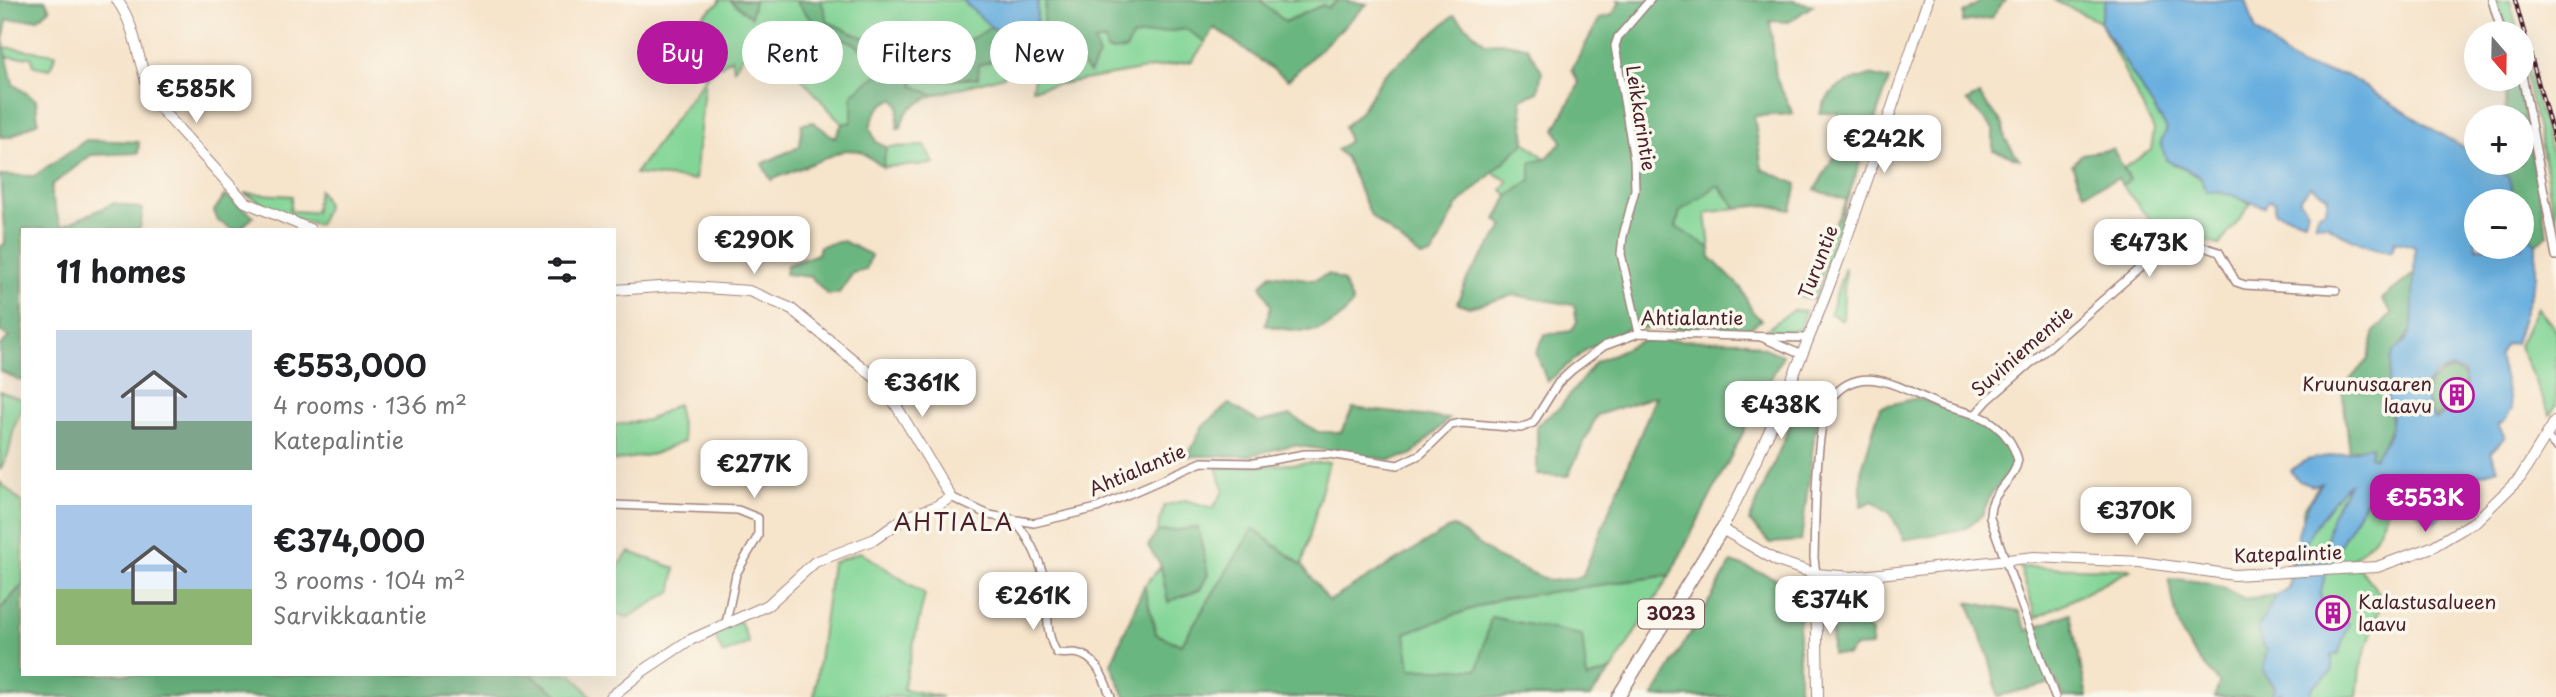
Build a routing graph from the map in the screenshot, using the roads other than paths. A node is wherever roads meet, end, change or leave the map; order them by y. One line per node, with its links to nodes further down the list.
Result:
1 (117, 0): 7 (street)
2 (1650, 0): 11 (street, Leikkarintie)
3 (1928, 0): 13 (street, Turuntie)
4 (2492, 0): 5 (street)
5 (2498, 21)
6 (2525, 91): 8 (street)
7 (308, 228)
8 (2556, 256)
9 (616, 290): 19 (street)
10 (2336, 290): 15 (street, Suviniementie)
11 (1639, 333): 12 (street, Ahtialantie); 22 (street, Ahtialantie)
12 (1760, 336): 13 (street, Ahtialantie); 14 (street, Ahtialantie)
13 (1807, 338): 14 (street, Turuntie)
14 (1800, 354): 23 (street, Turuntie)
15 (1975, 415): 25 (street); 26 (street)
16 (2555, 424): 17 (street, Katepalintie)
17 (2546, 436): 18 (street); 25 (street, Katepalintie)
18 (2556, 447)
19 (951, 497): 21 (street, Ahtialantie); 27 (street)
20 (616, 505): 27 (street)
21 (1015, 521): 22 (street, Ahtialantie); 24 (street)
22 (1034, 523): 24 (street)
23 (1722, 529): 26 (street, Katepalintie); 30 (highway, 3023)
24 (1026, 535): 29 (street)
25 (2005, 559): 26 (street, Katepalintie); 32 (street)
26 (1816, 574): 31 (street)
27 (726, 623): 28 (street)
28 (611, 697)
29 (1111, 697)
30 (1618, 697)
31 (1818, 697)
32 (2055, 697)

